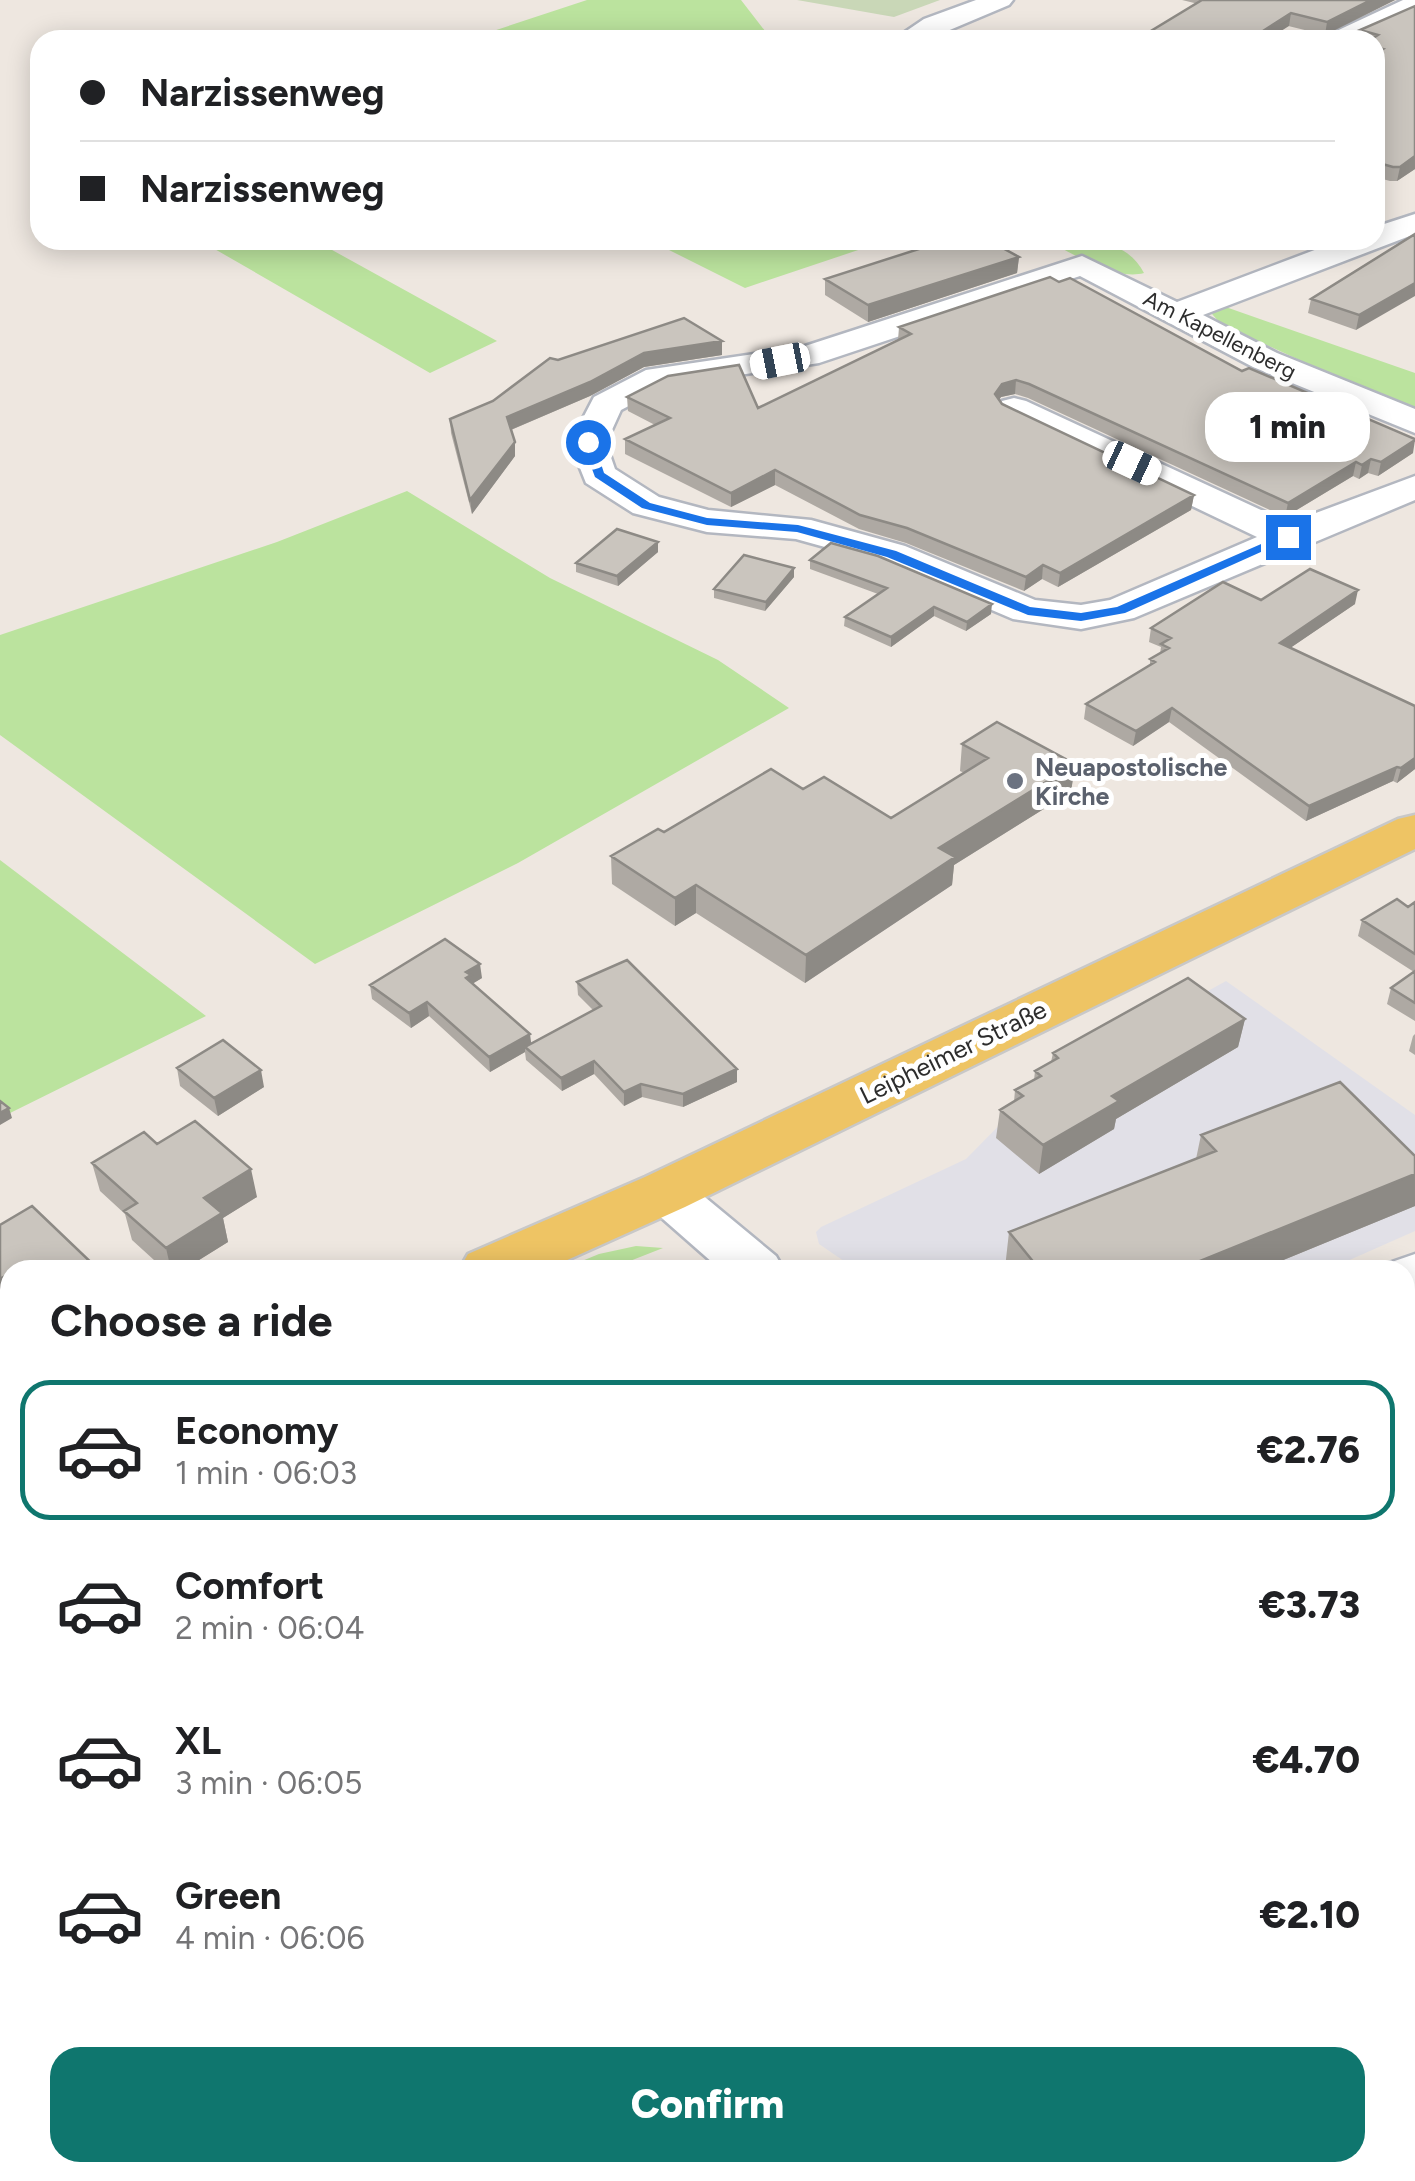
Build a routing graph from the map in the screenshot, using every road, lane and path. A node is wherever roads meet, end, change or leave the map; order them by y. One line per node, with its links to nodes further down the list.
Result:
1 (1000, 0): 3 (street)
2 (1415, 4): 4 (street)
3 (924, 30)
4 (1360, 30)
5 (1415, 223): 6 (street)
6 (1385, 234)
7 (1344, 250): 8 (street)
8 (1177, 313): 10 (street, Am Kapellenberg); 12 (street, Am Kapellenberg)
9 (1014, 408): 12 (street)
10 (1415, 422)
11 (1415, 487): 12 (street)
12 (1288, 537)
13 (1415, 830): 14 (main road, Leipheimer Straße)
14 (665, 1192): 15 (main road, Leipheimer Straße); 16 (street)
15 (512, 1260)
16 (745, 1260)

